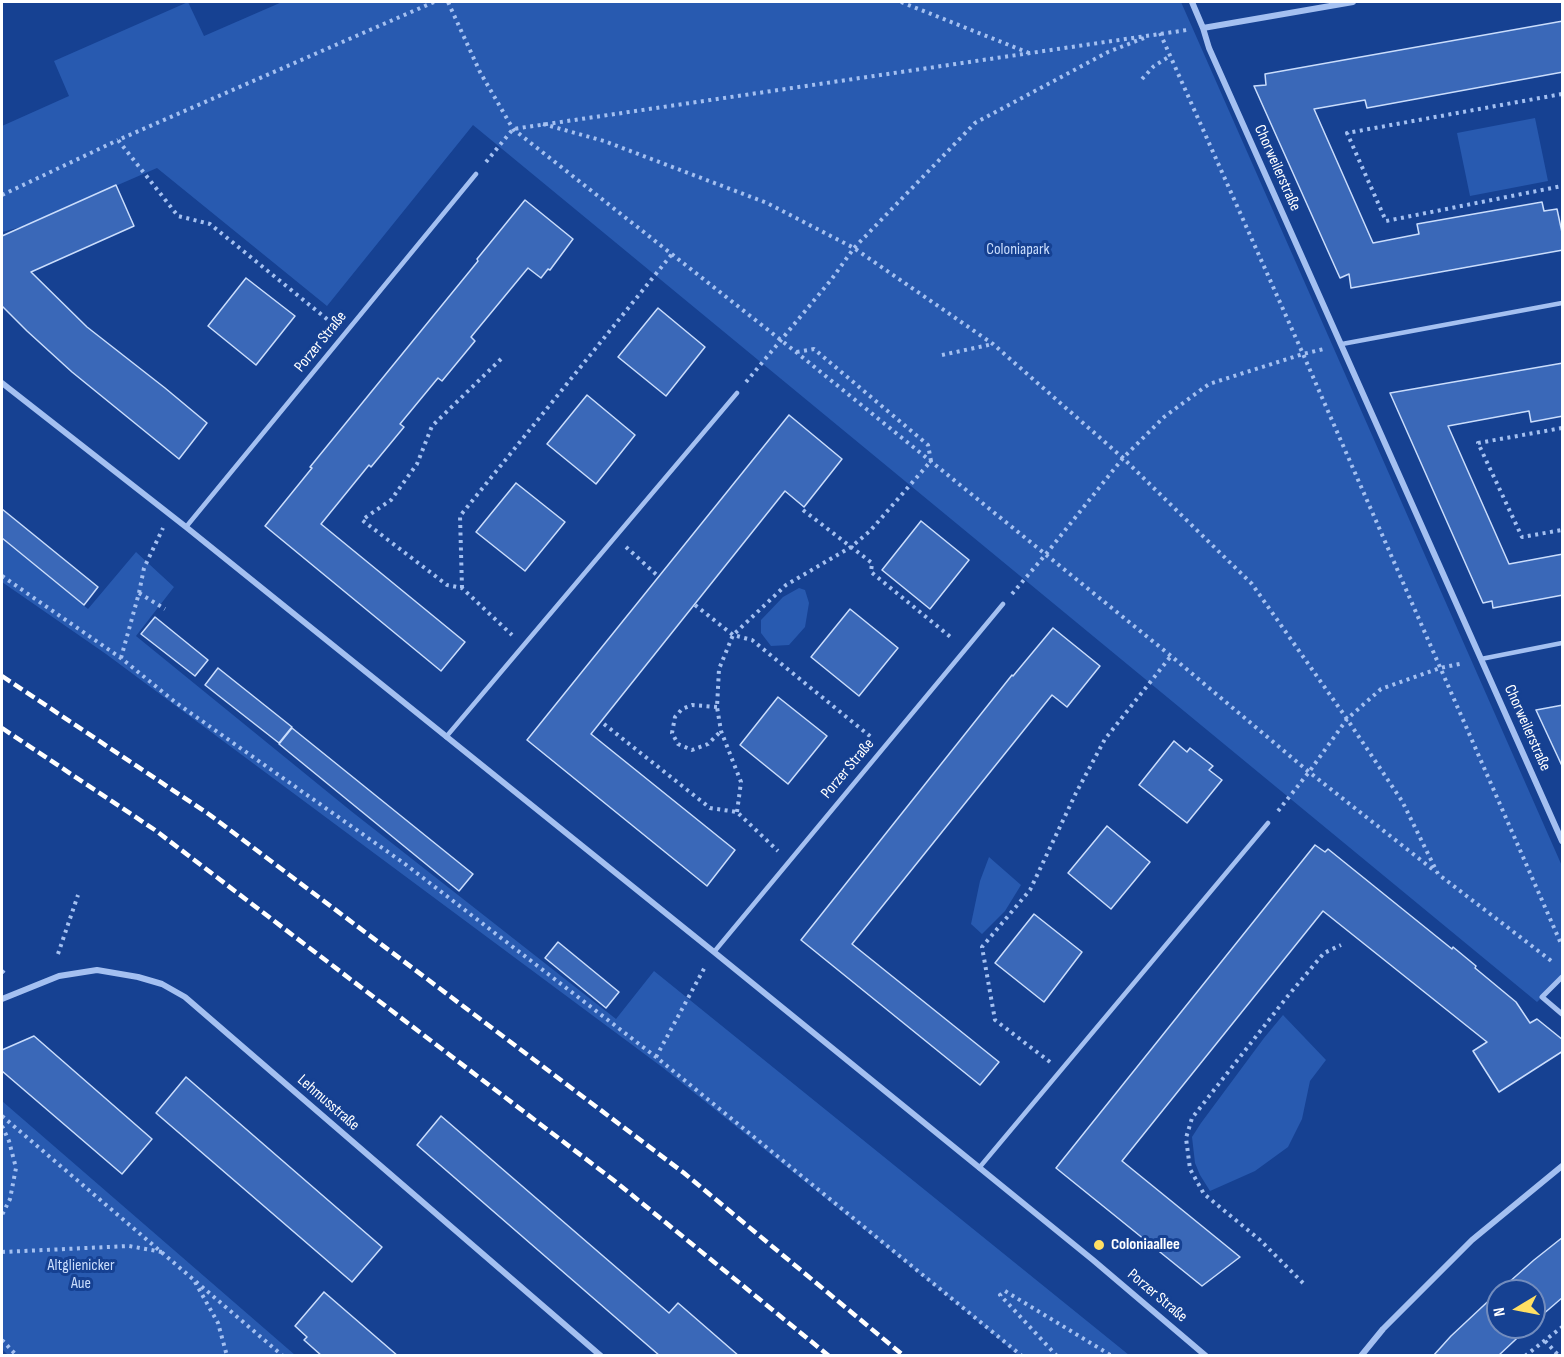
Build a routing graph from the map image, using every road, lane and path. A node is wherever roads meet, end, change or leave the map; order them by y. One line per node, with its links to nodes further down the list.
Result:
1 (434, 2): 15 (path)
2 (448, 2): 14 (path)
3 (901, 2): 9 (path)
4 (1192, 2): 6 (street, Chorweilerstraße)
5 (1353, 2): 6 (street)
6 (1203, 28): 7 (path); 25 (street, Chorweilerstraße)
7 (1160, 33): 8 (path); 10 (path)
8 (1150, 35): 9 (path); 19 (path)
9 (1029, 53): 13 (path)
10 (1170, 56): 11 (path); 27 (path)
11 (1142, 79)
12 (1563, 94): 17 (path)
13 (543, 124): 14 (path); 19 (path)
14 (513, 129): 16 (path); 20 (path)
15 (118, 140): 18 (path); 22 (path)
16 (476, 174): 22 (lane, Porzer Straße)
17 (1563, 186)
18 (2, 195)
19 (854, 248): 23 (path); 24 (path)
20 (672, 254): 23 (path); 44 (path)
21 (1563, 303): 25 (lane)
22 (345, 334): 37 (lane, Porzer Straße)
23 (782, 340): 26 (path); 31 (path)
24 (993, 344): 28 (path); 33 (path)
25 (1342, 344): 27 (path); 55 (street, Chorweilerstraße)
26 (796, 352): 34 (path); 34 (path)
27 (1303, 354): 33 (path); 56 (path)
28 (942, 355)
29 (501, 359): 44 (path)
30 (2, 383): 36 (street, Porzer Straße)
31 (737, 393): 39 (lane)
32 (1563, 428): 38 (path)
33 (1123, 458): 41 (path); 58 (path)
34 (931, 461): 40 (path); 41 (path)
35 (803, 510): 40 (path)
36 (170, 514): 37 (street, Porzer Straße); 45 (path)
37 (186, 527): 61 (street, Porzer Straße)
38 (1563, 530)
39 (615, 537): 43 (path); 51 (lane)
40 (851, 547): 49 (path); 52 (path)
41 (1046, 554): 46 (path); 53 (path)
42 (2, 576): 54 (path)
43 (659, 577)
44 (462, 588): 51 (path)
45 (139, 593): 48 (path); 54 (path)
46 (1003, 604): 52 (lane, Porzer Straße)
47 (694, 605): 49 (path)
48 (165, 609)
49 (733, 635): 57 (path); 62 (path)
50 (1563, 643): 55 (lane)
51 (524, 646): 61 (lane)
52 (966, 649): 62 (lane, Porzer Straße)
53 (1171, 656): 63 (path); 81 (path)
54 (121, 658): 80 (path)
55 (1481, 659): 56 (path); 66 (street, Chorweilerstraße)
56 (1440, 668): 58 (path); 71 (path)
57 (717, 707): 60 (path); 60 (path)
58 (1347, 719): 63 (path); 68 (path)
59 (604, 724): 64 (path)
60 (721, 731): 64 (path)
61 (446, 737): 72 (street, Porzer Straße)
62 (884, 747): 67 (lane, Porzer Straße)
63 (1309, 772): 65 (path); 68 (path)
64 (737, 812): 67 (path)
65 (1268, 823): 81 (lane)
66 (1563, 841)
67 (789, 862): 72 (lane, Porzer Straße)
68 (1438, 874): 74 (path)
69 (78, 895): 73 (path)
70 (1341, 945): 90 (path)
71 (1563, 946)
72 (714, 952): 80 (path); 85 (street, Porzer Straße)
73 (57, 954)
74 (1563, 969)
75 (2, 971): 76 (path)
76 (6, 975)
77 (1563, 977): 79 (street)
78 (2, 999): 97 (street, Lehmusstraße)
79 (1563, 1014)
80 (656, 1056): 98 (path)
81 (1061, 1070): 85 (lane)
82 (2, 1116): 88 (path)
83 (2, 1126): 86 (path)
84 (1563, 1166): 102 (street)
85 (979, 1168): 101 (street, Porzer Straße)
86 (2, 1215)
87 (2, 1252): 88 (path)
88 (163, 1252): 89 (path)
89 (193, 1279): 95 (path); 96 (path)
90 (1303, 1283)
91 (1563, 1327): 93 (path)
92 (2, 1340): 94 (path)
93 (1545, 1340): 103 (path); 104 (path)
94 (17, 1356)
95 (227, 1356)
96 (282, 1356)
97 (601, 1356)
98 (1022, 1356)
99 (1057, 1356): 100 (path)
100 (1112, 1356)
101 (1206, 1356)
102 (1361, 1356)
103 (1525, 1356)
104 (1559, 1356)

